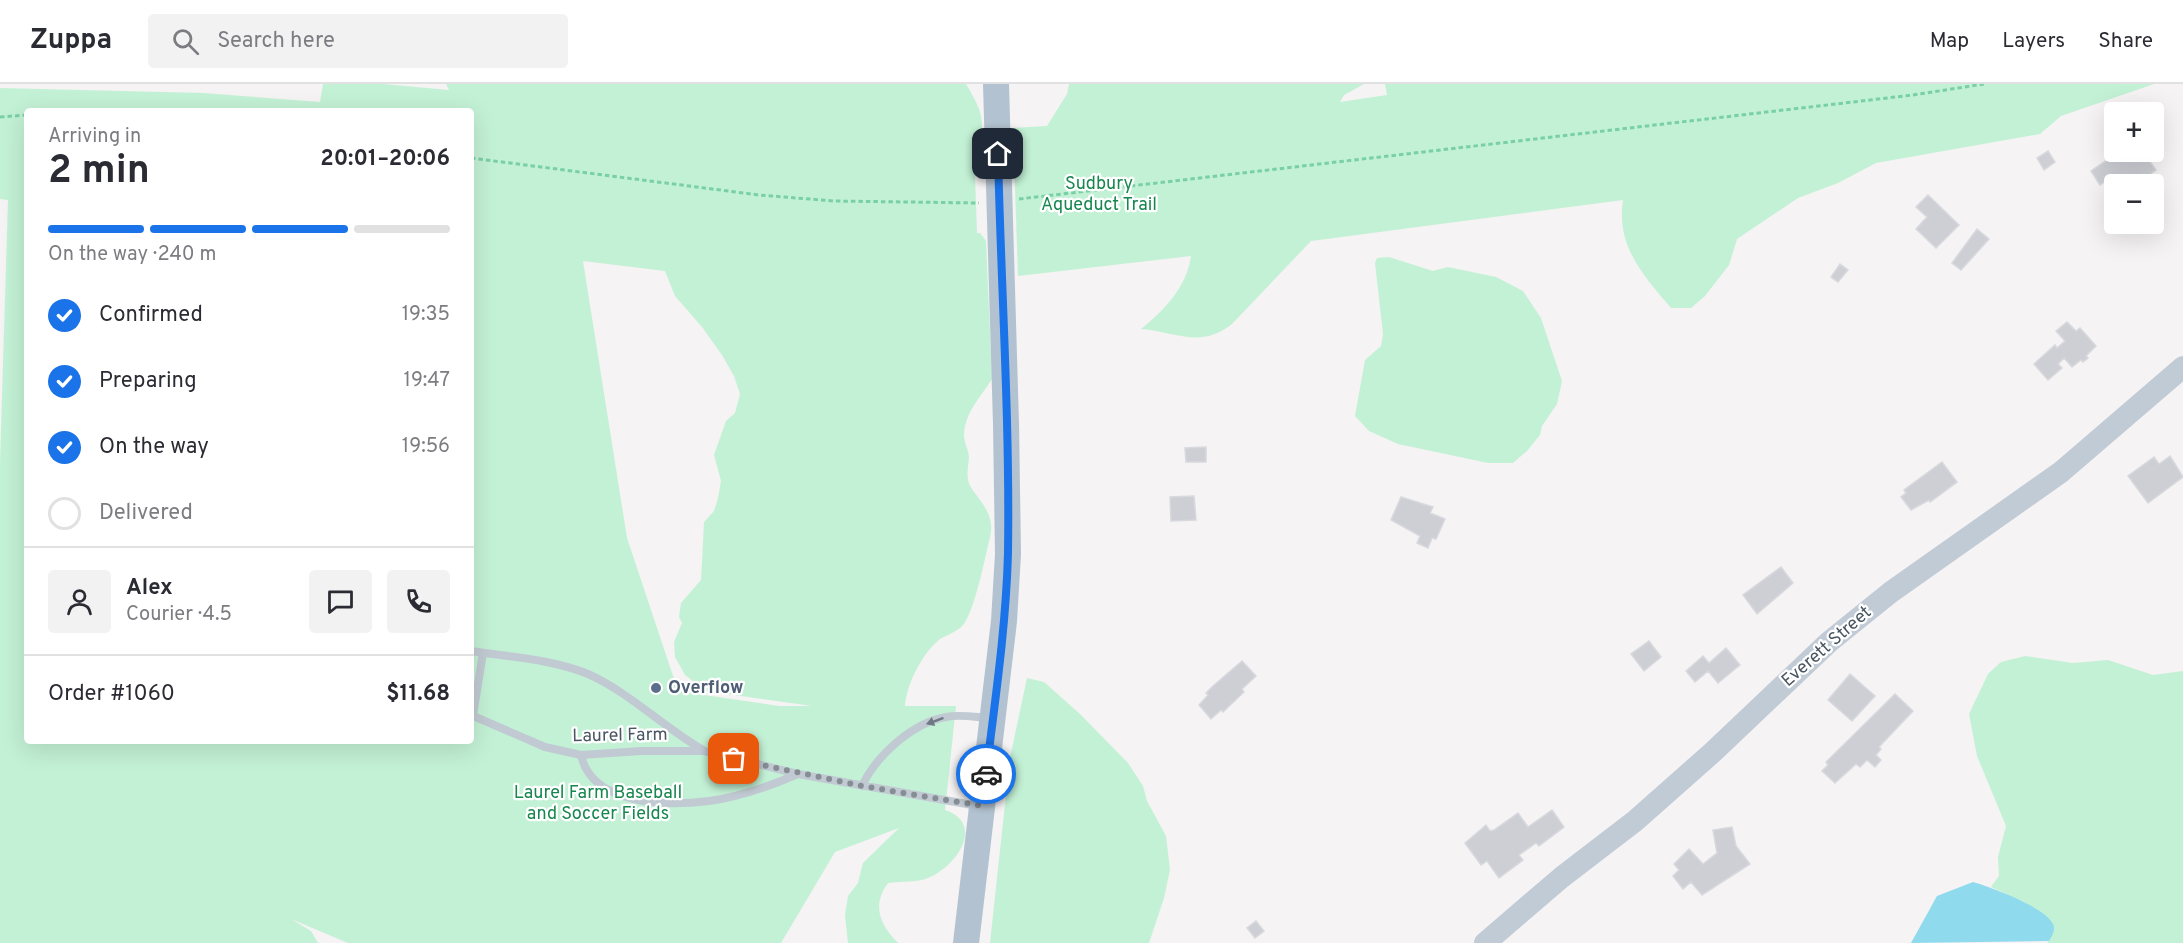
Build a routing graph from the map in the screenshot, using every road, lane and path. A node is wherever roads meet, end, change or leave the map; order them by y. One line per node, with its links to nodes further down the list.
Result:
1 (996, 84): 6 (main road)
2 (1984, 84): 6 (path)
3 (24, 115): 4 (path)
4 (0, 117)
5 (474, 158): 6 (path)
6 (999, 201): 12 (main road)
7 (2183, 367): 19 (street, Everett Street)
8 (474, 652): 9 (lane, Laurel Farm)
9 (483, 653): 10 (lane); 13 (lane, Laurel Farm)
10 (474, 704)
11 (474, 716): 14 (lane, Laurel Farm)
12 (993, 718): 16 (lane, one-way to 16); 17 (main road)
13 (704, 751): 14 (lane, Laurel Farm); 15 (lane, Laurel Farm)
14 (581, 756): 15 (lane)
15 (798, 774): 16 (lane, Laurel Farm)
16 (862, 786): 17 (lane, Laurel Farm)
17 (982, 806): 18 (main road)
18 (966, 943)
19 (1485, 943)

